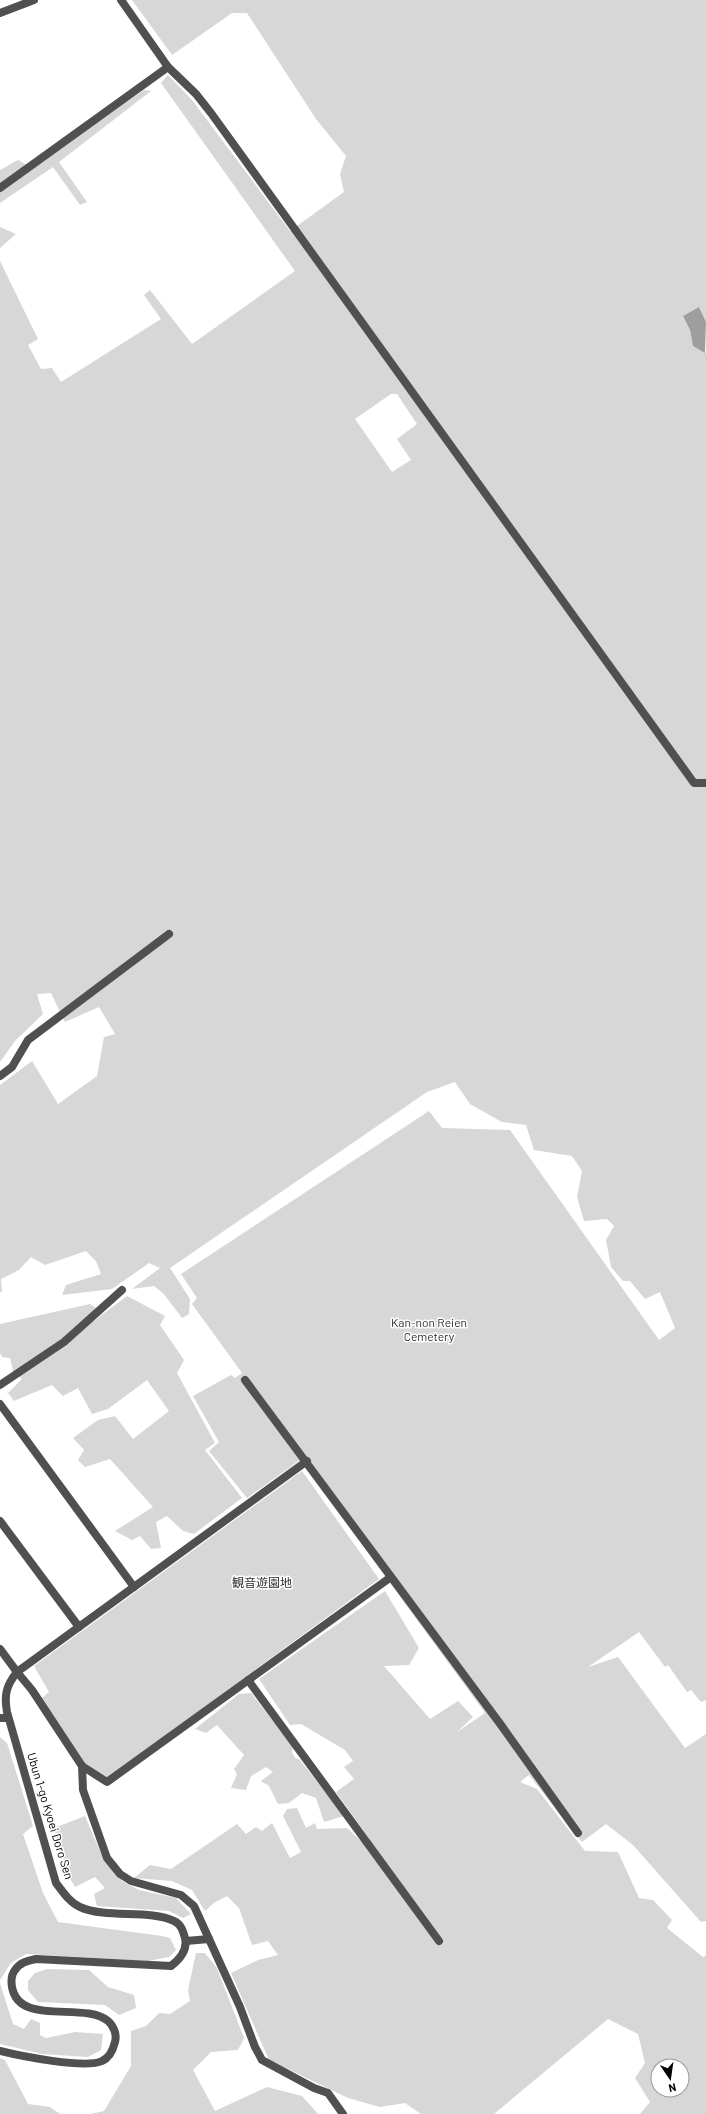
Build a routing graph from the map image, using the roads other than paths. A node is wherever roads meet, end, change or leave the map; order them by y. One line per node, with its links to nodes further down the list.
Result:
1 (34, 0): 3 (street)
2 (120, 0): 4 (street)
3 (0, 13)
4 (168, 67): 5 (street); 6 (street)
5 (0, 188)
6 (706, 783)
7 (169, 934): 8 (street)
8 (0, 1076)
9 (122, 1290): 11 (street)
10 (245, 1380): 13 (street)
11 (0, 1385)
12 (0, 1404): 16 (street)
13 (307, 1461): 15 (street); 16 (street)
14 (0, 1521): 17 (street)
15 (392, 1577): 20 (street); 23 (street)
16 (134, 1587): 17 (street)
17 (79, 1627): 19 (street)
18 (0, 1649): 19 (street)
19 (17, 1672): 21 (street, Ubun 1-go Kyoei Doro Sen); 22 (street)
20 (248, 1680): 22 (street); 26 (street)
21 (4, 1718): 25 (street, Ubun 1-go Kyoei Doro Sen)
22 (82, 1766): 24 (street)
23 (578, 1833)
24 (209, 1939): 25 (street); 28 (street)
25 (186, 1941): 27 (street)
26 (439, 1941)
27 (0, 2051)
28 (343, 2114)

